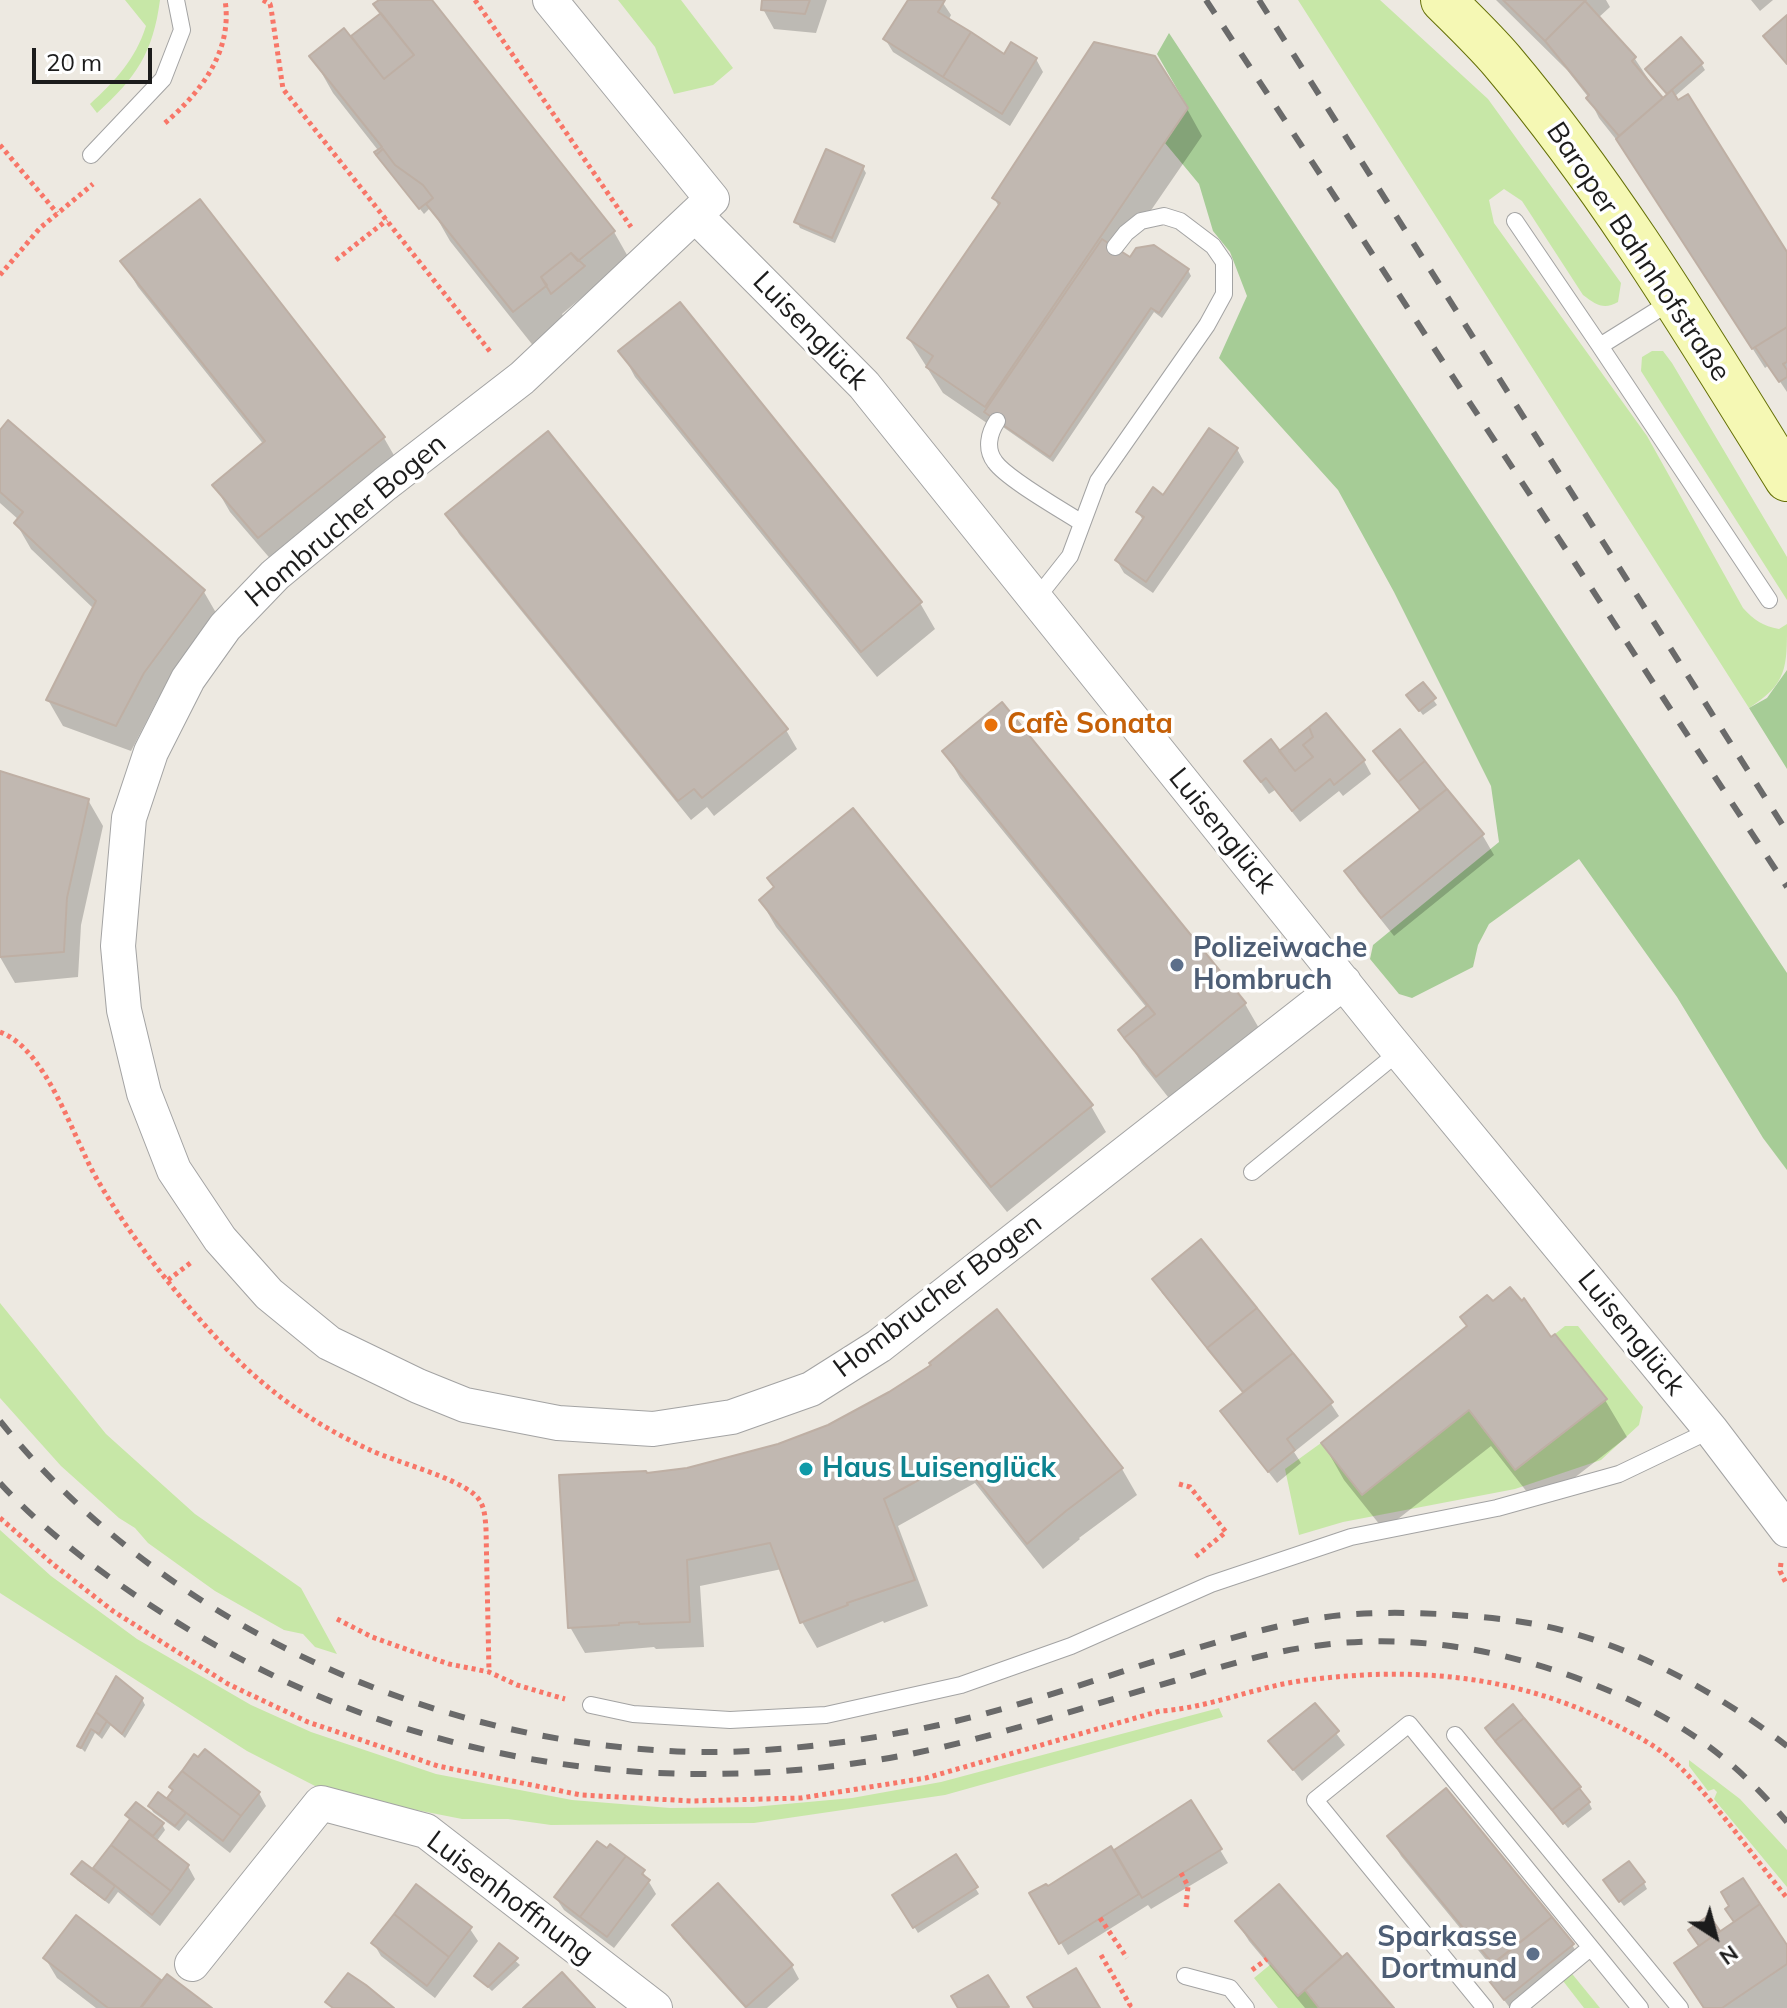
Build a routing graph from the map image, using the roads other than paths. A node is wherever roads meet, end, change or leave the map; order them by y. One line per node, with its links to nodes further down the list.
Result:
1 (176, 0): 4 (lane)
2 (550, 0): 5 (street)
3 (1443, 0): 8 (street, Baroper Bahnhofstraße)
4 (91, 155)
5 (695, 215): 13 (street, Luisenglück); 15 (street, Hombrucher Bogen)
6 (1515, 221): 9 (lane)
7 (1115, 247): 12 (lane)
8 (1673, 300): 9 (lane); 11 (street, Baroper Bahnhofstraße)
9 (1600, 346): 14 (lane)
10 (997, 421): 12 (lane)
11 (1787, 479)
12 (1082, 523): 13 (lane)
13 (1036, 599): 15 (street, Luisenglück)
14 (1769, 600)
15 (1344, 982): 16 (street, Luisenglück)
16 (1400, 1051): 17 (lane); 18 (street, Luisenglück)
17 (1252, 1172)
18 (1711, 1430): 19 (street, Luisenglück); 20 (lane)
19 (1787, 1530)
20 (591, 1705)
21 (1455, 1735): 30 (lane)
22 (1590, 1948): 27 (lane); 28 (lane); 29 (lane)
23 (192, 1964): 25 (street, Luisenhoffnung)
24 (1185, 1976): 26 (lane)
25 (655, 2008)
26 (1246, 2008)
27 (1485, 2008)
28 (1518, 2008)
29 (1640, 2008)
30 (1680, 2008)

